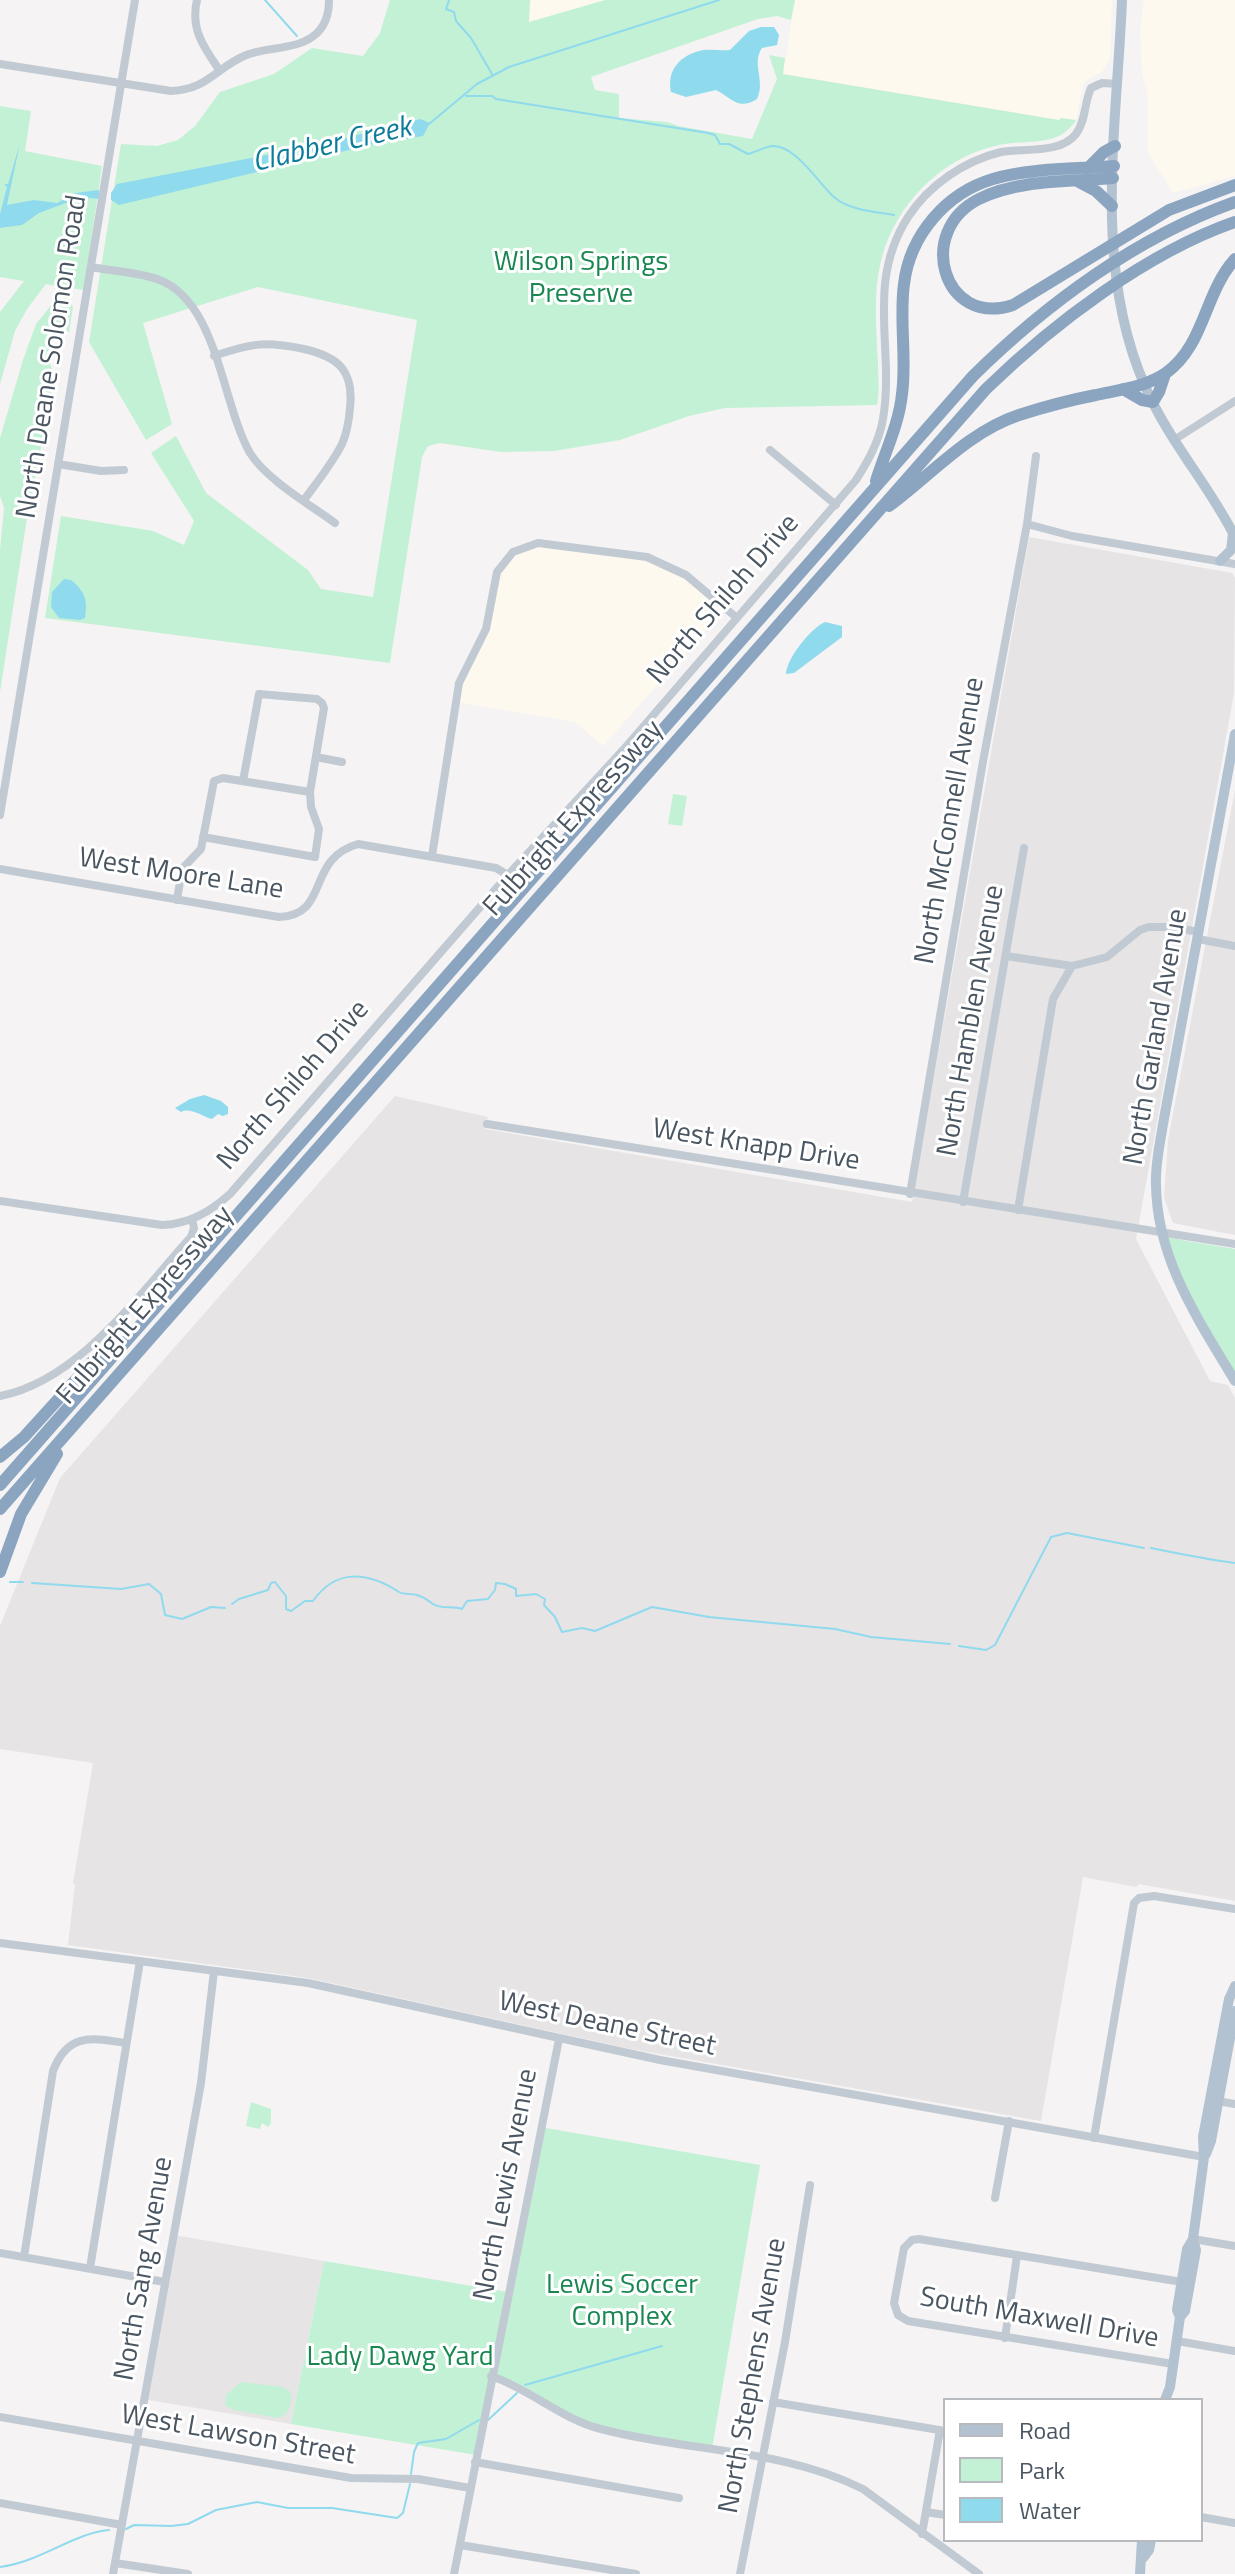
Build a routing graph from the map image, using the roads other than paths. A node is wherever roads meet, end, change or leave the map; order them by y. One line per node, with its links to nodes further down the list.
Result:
1 (135, 0): 7 (street, North Deane Solomon Road)
2 (197, 0): 6 (street)
3 (329, 0): 6 (street)
4 (1122, 0): 8 (main road)
5 (0, 64): 7 (street)
6 (220, 71): 7 (street)
7 (121, 84): 18 (street, North Deane Solomon Road)
8 (1118, 84): 9 (main road); 32 (street, North Shiloh Drive)
9 (1115, 146): 10 (highway); 11 (main road)
10 (1088, 168): 11 (highway); 30 (highway)
11 (1114, 172): 12 (highway); 15 (main road)
12 (1076, 181): 13 (highway); 15 (highway)
13 (1235, 185)
14 (1235, 202): 30 (highway, Fulbright Expressway)
15 (1112, 206): 21 (main road)
16 (1235, 222): 34 (highway, Fulbright Expressway)
17 (1235, 259): 20 (highway)
18 (91, 267): 19 (street); 28 (street, North Deane Solomon Road)
19 (214, 356): 31 (street); 31 (street)
20 (1165, 374): 21 (highway); 24 (highway)
21 (1143, 383): 22 (highway); 24 (main road)
22 (1123, 389): 24 (highway); 34 (highway)
23 (1235, 401): 25 (street)
24 (1153, 402): 25 (main road)
25 (1174, 440): 36 (main road)
26 (770, 450): 32 (street)
27 (1036, 456): 35 (street, North McConnell Avenue)
28 (58, 464): 29 (street); 45 (street, North Deane Solomon Road)
29 (124, 470)
30 (875, 485): 64 (highway, Fulbright Expressway)
31 (304, 500): 33 (street)
32 (836, 505): 39 (street, North Shiloh Drive)
33 (335, 523)
34 (867, 523): 67 (highway, Fulbright Expressway)
35 (1027, 524): 37 (street); 57 (street, North McConnell Avenue)
36 (1234, 535): 37 (main road)
37 (1220, 561): 38 (street)
38 (1235, 564)
39 (737, 618): 48 (street); 50 (street, North Shiloh Drive)
40 (1235, 734): 52 (main road, North Garland Avenue)
41 (316, 757): 42 (street); 43 (street); 44 (street)
42 (342, 762)
43 (243, 781): 44 (street); 46 (street)
44 (310, 792): 46 (street)
45 (0, 815)
46 (203, 837): 51 (street)
47 (1024, 848): 54 (street, North Hamblen Avenue)
48 (432, 856): 50 (street, West Moore Lane); 51 (street, West Moore Lane)
49 (0, 869): 51 (street, West Moore Lane)
50 (508, 875): 61 (street, North Shiloh Drive)
51 (177, 900)
52 (1199, 936): 53 (street); 55 (street); 62 (main road, North Garland Avenue)
53 (1235, 946)
54 (1006, 956): 55 (street); 59 (street, North Hamblen Avenue)
55 (1072, 966): 60 (street)
56 (487, 1124): 57 (street, West Knapp Drive)
57 (910, 1194): 59 (street, West Knapp Drive)
58 (0, 1201): 61 (street, North Shiloh Drive)
59 (963, 1202): 60 (street, West Knapp Drive)
60 (1018, 1210): 62 (street, West Knapp Drive)
61 (192, 1219): 66 (street)
62 (1162, 1232): 63 (street, West Knapp Drive); 65 (main road, North Garland Avenue)
63 (1235, 1244)
64 (141, 1325): 68 (highway); 69 (highway, Fulbright Expressway)
65 (1235, 1381)
66 (0, 1396)
67 (71, 1427): 70 (highway, Fulbright Expressway); 71 (highway)
68 (0, 1457)
69 (0, 1485)
70 (0, 1509)
71 (0, 1572)
72 (1235, 1909): 84 (street)
73 (0, 1943): 74 (street, West Deane Street)
74 (140, 1961): 75 (street, West Deane Street); 80 (street)
75 (214, 1971): 79 (street, West Deane Street); 94 (street, North Sang Avenue)
76 (1235, 1987): 85 (main road)
77 (1235, 2011): 78 (main road)
78 (1233, 2034): 81 (main road)
79 (559, 2039): 83 (street, West Deane Street); 101 (street, North Lewis Avenue)
80 (126, 2043): 92 (street); 93 (street)
81 (1217, 2101): 82 (street); 85 (main road)
82 (1235, 2104)
83 (1009, 2121): 84 (street, West Deane Street); 87 (street)
84 (1094, 2138): 85 (street, West Deane Street)
85 (1204, 2157): 88 (main road)
86 (810, 2185): 105 (street, North Stephens Avenue)
87 (995, 2198)
88 (1193, 2239): 89 (street); 95 (main road); 96 (main road)
89 (1235, 2246)
90 (0, 2253): 92 (street)
91 (1017, 2256): 95 (street); 97 (street); 97 (street, South Maxwell Drive)
92 (24, 2257): 93 (street)
93 (90, 2268): 94 (street)
94 (165, 2282): 108 (street, North Sang Avenue)
95 (1182, 2282): 96 (main road)
96 (1180, 2317): 98 (main road)
97 (1005, 2338): 100 (street, South Maxwell Drive)
98 (1177, 2341): 99 (street); 100 (main road)
99 (1235, 2351)
100 (1173, 2364): 102 (main road)
101 (491, 2376): 109 (street); 110 (street, North Lewis Avenue)
102 (1170, 2387): 103 (main road); 104 (main road)
103 (1166, 2398)
104 (1173, 2398)
105 (773, 2402): 107 (street); 109 (street, North Stephens Avenue)
106 (0, 2417): 108 (street, West Lawson Street)
107 (942, 2430): 114 (street)
108 (136, 2441): 111 (street, West Lawson Street); 118 (street, North Sang Avenue)
109 (763, 2458): 119 (street); 130 (street, North Stephens Avenue)
110 (475, 2462): 111 (street, North Lewis Avenue); 112 (street)
111 (470, 2488): 122 (street, North Lewis Avenue)
112 (679, 2498)
113 (0, 2503): 118 (street)
114 (926, 2512): 115 (street); 119 (street)
115 (943, 2515)
116 (1203, 2517): 117 (street)
117 (1235, 2523)
118 (122, 2525): 124 (street, North Sang Avenue)
119 (922, 2534): 131 (street)
120 (1142, 2542): 123 (main road)
121 (1151, 2542): 123 (main road)
122 (460, 2545): 125 (street); 128 (street, North Lewis Avenue)
123 (1143, 2558): 132 (main road)
124 (115, 2563): 126 (street, North Sang Avenue); 127 (street)
125 (592, 2570): 129 (street)
126 (113, 2574)
127 (188, 2574)
128 (454, 2574)
129 (636, 2574)
130 (740, 2574)
131 (979, 2574)
132 (1140, 2574)

